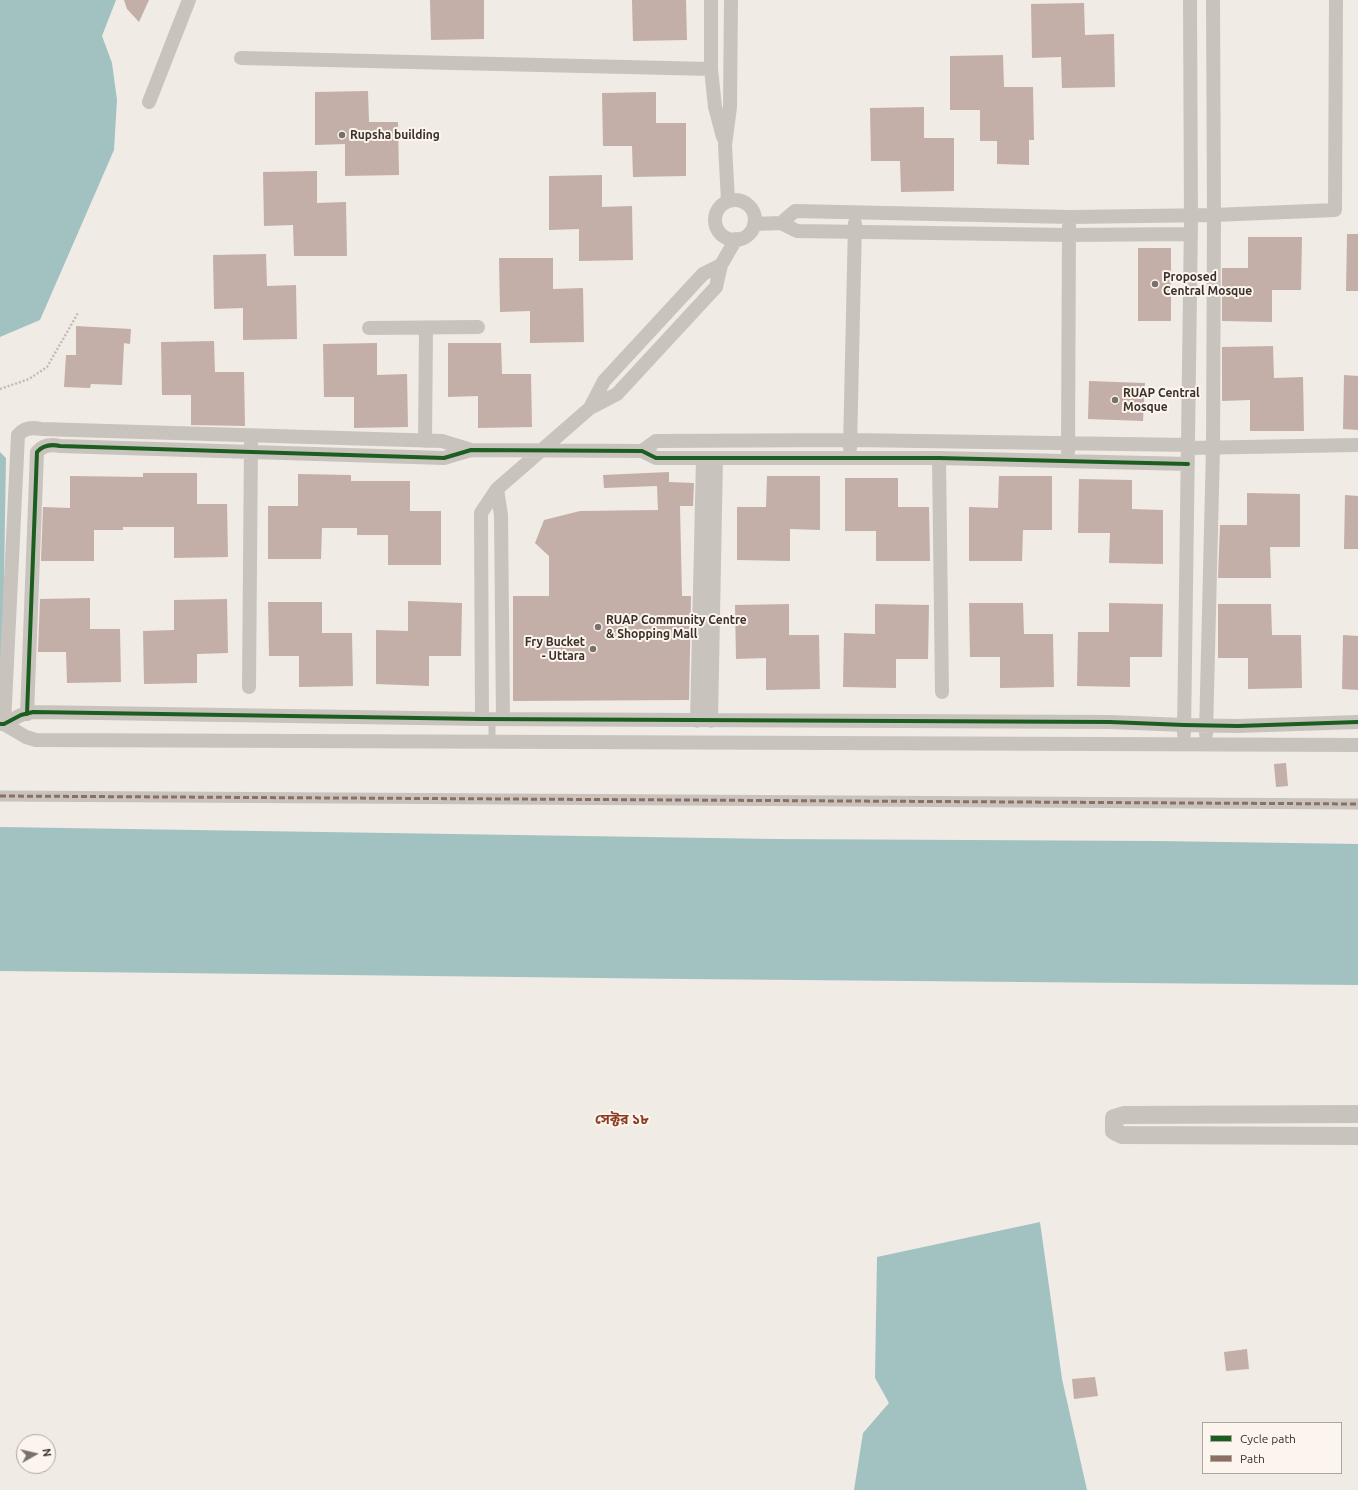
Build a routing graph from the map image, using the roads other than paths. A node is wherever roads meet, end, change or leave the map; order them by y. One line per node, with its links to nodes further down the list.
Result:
1 (190, 0): 9 (street)
2 (711, 0): 8 (street)
3 (730, 0): 10 (street)
4 (1190, 0): 13 (street)
5 (1213, 0): 14 (street)
6 (1336, 0): 14 (street)
7 (241, 58): 8 (street)
8 (711, 68): 10 (street)
9 (149, 102)
10 (725, 145): 11 (street)
11 (728, 202): 17 (street); 20 (street)
12 (855, 212): 15 (street); 16 (street); 34 (street)
13 (1191, 215): 14 (street); 15 (street); 18 (street)
14 (1214, 215): 29 (street)
15 (1070, 217): 19 (street)
16 (781, 222): 17 (street); 19 (street)
17 (754, 224): 20 (street)
18 (1191, 234): 19 (street); 28 (street)
19 (1068, 235): 26 (street)
20 (736, 239): 31 (street)
21 (478, 327): 23 (street)
22 (369, 328): 23 (street)
23 (426, 328): 25 (street)
24 (251, 436): 25 (street); 32 (street); 46 (street)
25 (425, 441): 30 (street)
26 (1068, 443): 28 (street); 33 (street); 37 (street)
27 (1358, 445): 29 (street)
28 (1188, 446): 29 (street); 38 (street)
29 (1213, 448): 48 (street)
30 (471, 450): 31 (street); 32 (street)
31 (542, 450): 33 (street); 39 (street)
32 (251, 451): 40 (street); 42 (street)
33 (642, 451): 35 (street)
34 (850, 457): 35 (street); 36 (street)
35 (710, 458): 44 (street)
36 (939, 458): 37 (street); 41 (street)
37 (1068, 461): 38 (street)
38 (1188, 464): 47 (street)
39 (497, 489): 43 (street); 43 (street)
40 (249, 687)
41 (942, 692)
42 (27, 714): 43 (street); 46 (street)
43 (492, 719): 44 (street); 49 (lane)
44 (704, 721): 47 (street); 50 (street)
45 (1358, 722): 48 (street)
46 (2, 724): 49 (street)
47 (1184, 725): 48 (street); 51 (street)
48 (1206, 726): 52 (street)
49 (492, 741): 50 (street)
50 (702, 744): 51 (street)
51 (1184, 745): 52 (street)
52 (1206, 745): 53 (street)
53 (1358, 745)
54 (0, 796): 55 (street)
55 (1358, 804)
56 (1358, 1114): 57 (street)
57 (1358, 1136)

